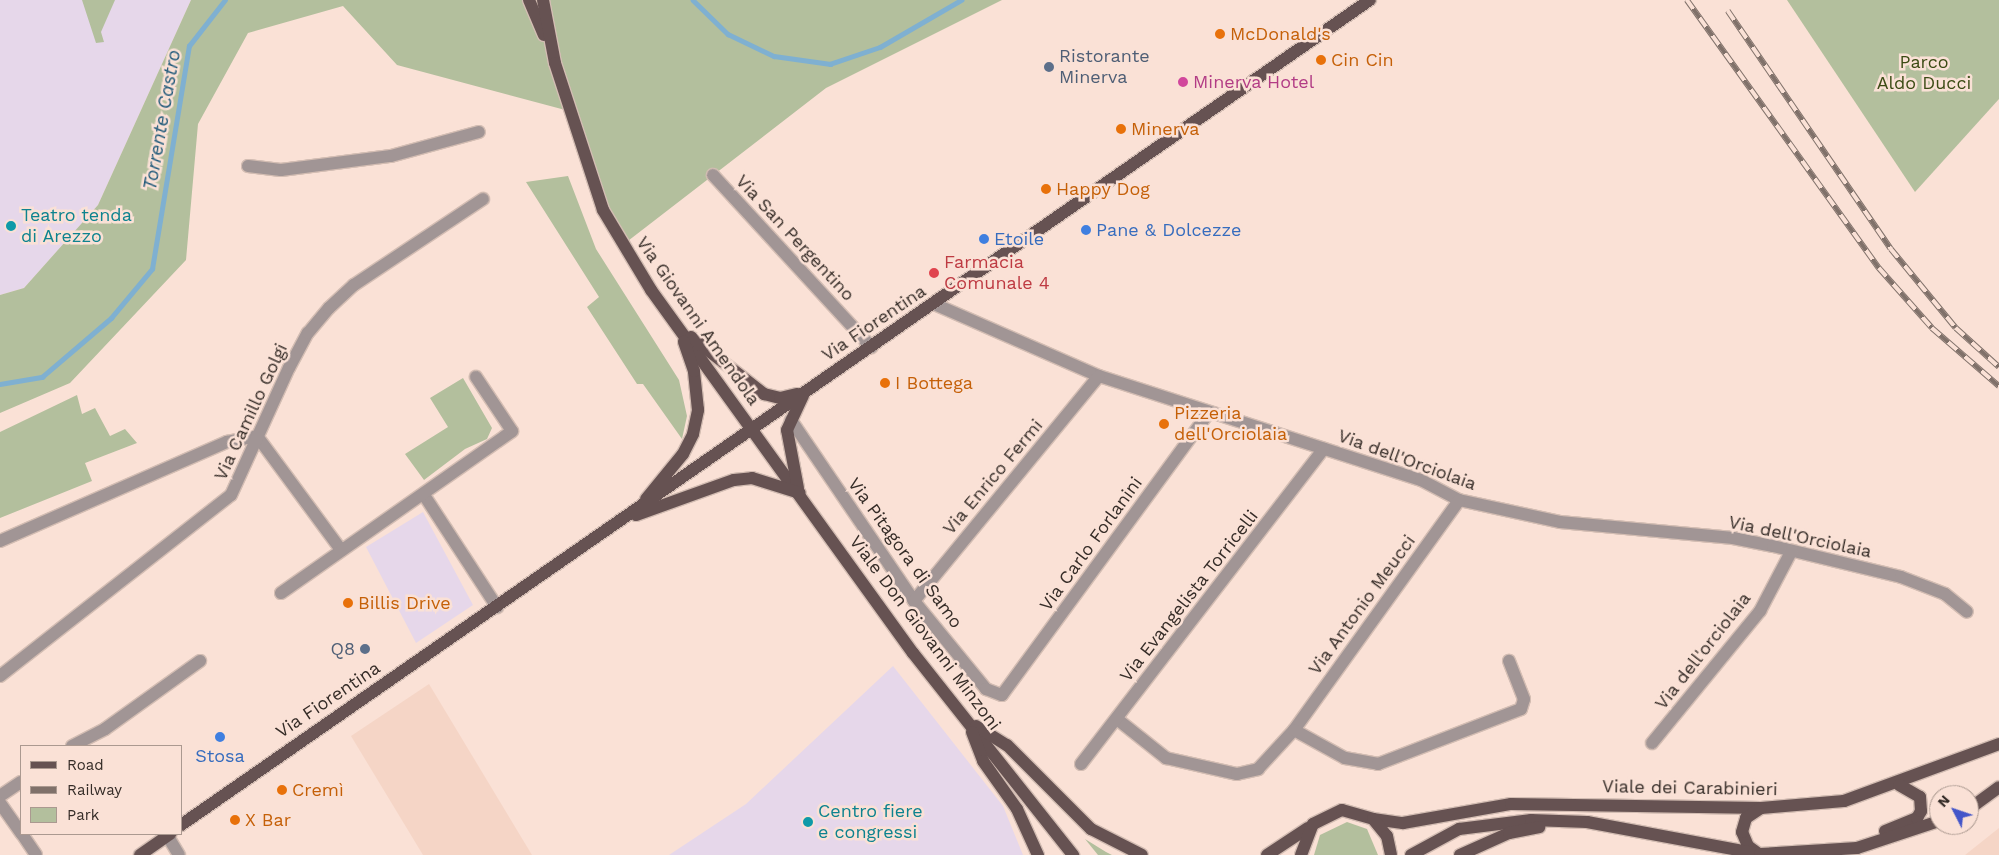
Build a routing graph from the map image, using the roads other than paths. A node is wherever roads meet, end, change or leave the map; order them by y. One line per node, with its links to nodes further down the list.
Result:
1 (529, 0): 4 (main road, Via Giovanni Amendola)
2 (543, 0): 4 (main road, Via Giovanni Amendola)
3 (1370, 0): 9 (main road, Via Fiorentina)
4 (555, 63): 10 (main road, Via Giovanni Amendola)
5 (479, 132): 6 (street)
6 (248, 166)
7 (713, 175): 11 (street, Via San Pergentino)
8 (483, 199): 18 (street, Via Camillo Golgi)
9 (934, 304): 11 (main road, Via Fiorentina); 12 (street, Via dell'Orciolaia)
10 (679, 328): 14 (main road); 17 (main road, Via Giovanni Amendola); 23 (main road)
11 (871, 347): 14 (main road, Via Fiorentina)
12 (1100, 376): 15 (street, Via dell'Orciolaia); 28 (street, Via Enrico Fermi)
13 (476, 377): 21 (street)
14 (804, 393): 16 (main road); 17 (main road, Via Fiorentina)
15 (1208, 414): 19 (street, Via dell'Orciolaia); 34 (street, Via Carlo Forlanini)
16 (793, 425): 20 (main road); 28 (street, Via Pitagora di Samo)
17 (752, 429): 20 (main road, Viale Don Giovanni Minzoni); 23 (main road, Via Fiorentina)
18 (257, 436): 24 (street); 25 (street); 33 (street, Via Camillo Golgi)
19 (1324, 449): 22 (street, Via dell'Orciolaia); 35 (street, Via Evangelista Torricelli)
20 (800, 493): 23 (main road); 36 (main road, Viale Don Giovanni Minzoni)
21 (424, 496): 25 (street); 29 (street)
22 (1459, 500): 26 (street, Via dell'Orciolaia); 37 (street, Via Antonio Meucci)
23 (629, 517): 29 (main road, Via Fiorentina)
24 (0, 541)
25 (341, 550): 27 (street)
26 (1791, 552): 30 (street, Via dell'Orciolaia); 38 (street, Via dell'orciolaia)
27 (281, 593)
28 (914, 601): 34 (street, Via Pitagora di Samo)
29 (497, 607): 53 (main road, Via Fiorentina)
30 (1967, 612)
31 (200, 661): 40 (street)
32 (1509, 661): 37 (street)
33 (0, 676)
34 (1002, 695)
35 (1117, 719): 37 (street, Via Antonio Meucci); 41 (street, Via Evangelista Torricelli)
36 (969, 722): 63 (main road); 64 (main road, Viale Don Giovanni Minzoni); 65 (main road)
37 (1294, 730)
38 (1652, 743)
39 (1999, 744): 43 (main road, Viale dei Carabinieri)
40 (74, 745)
41 (1081, 764)
42 (20, 783): 45 (street)
43 (1898, 785): 48 (main road, Viale dei Carabinieri); 57 (main road)
44 (1999, 787): 46 (main road)
45 (0, 796)
46 (1979, 801)
47 (0, 803): 54 (street)
48 (1761, 808): 49 (main road, Viale dei Carabinieri); 58 (main road)
49 (1373, 819): 50 (main road, Viale dei Carabinieri); 68 (main road)
50 (1316, 822): 66 (main road, Viale dei Carabinieri); 67 (main road)
51 (1577, 822): 58 (main road); 69 (main road); 70 (main road)
52 (1929, 824): 57 (main road)
53 (182, 825)
54 (20, 833)
55 (22, 835): 60 (street)
56 (168, 835): 61 (main road); 62 (street)
57 (1859, 849): 59 (main road)
58 (1760, 854): 59 (main road)
59 (1797, 854)
60 (36, 855)
61 (140, 855)
62 (179, 855)
63 (1038, 855)
64 (1073, 855)
65 (1142, 855)
66 (1267, 855)
67 (1300, 855)
68 (1391, 855)
69 (1411, 855)
70 (1460, 855)

